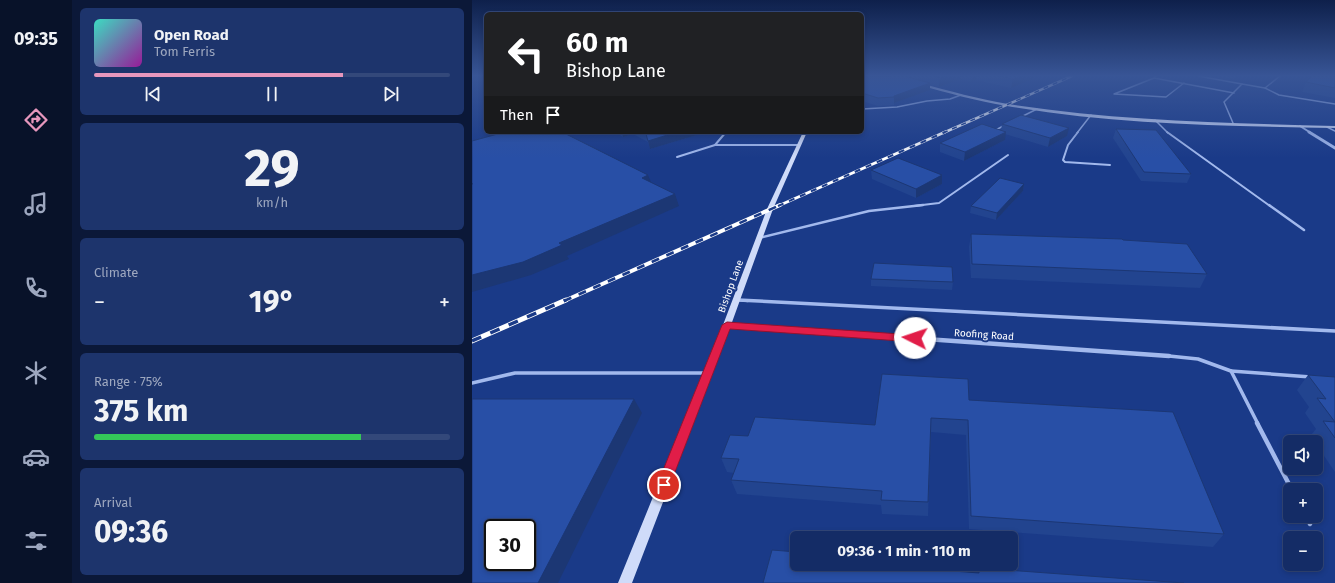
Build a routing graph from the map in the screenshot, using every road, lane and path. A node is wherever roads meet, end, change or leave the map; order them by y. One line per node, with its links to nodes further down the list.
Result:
1 (916, 103): 4 (lane)
2 (999, 103): 5 (street)
3 (1225, 103): 12 (lane)
4 (864, 109)
5 (1037, 109): 6 (street); 7 (lane)
6 (1091, 115): 10 (street); 25 (lane)
7 (1021, 117): 8 (lane); 9 (lane)
8 (1029, 119)
9 (1016, 120)
10 (1155, 120): 12 (street); 26 (lane)
11 (1010, 123): 17 (lane)
12 (1233, 123): 13 (street)
13 (1300, 126): 14 (street); 22 (street)
14 (1327, 127): 15 (street); 16 (lane)
15 (1335, 127)
16 (1335, 131)
17 (992, 132)
18 (724, 134): 20 (lane)
19 (804, 134): 21 (street, Bishop Lane)
20 (715, 145): 21 (lane); 24 (lane)
21 (799, 145): 27 (street, Bishop Lane)
22 (1335, 148)
23 (1008, 155): 27 (lane)
24 (677, 157)
25 (1110, 165)
26 (1304, 230)
27 (759, 238): 28 (street, Bishop Lane)
28 (736, 300): 29 (street, Bishop Lane); 30 (lane)
29 (727, 325): 31 (street, Roofing Road); 33 (street, Bishop Lane)
30 (1335, 331)
31 (1169, 356): 32 (lane)
32 (1231, 371): 34 (lane); 36 (lane)
33 (708, 373): 35 (lane); 37 (street, Bishop Lane)
34 (1314, 377)
35 (472, 383)
36 (1288, 483)
37 (625, 583)

